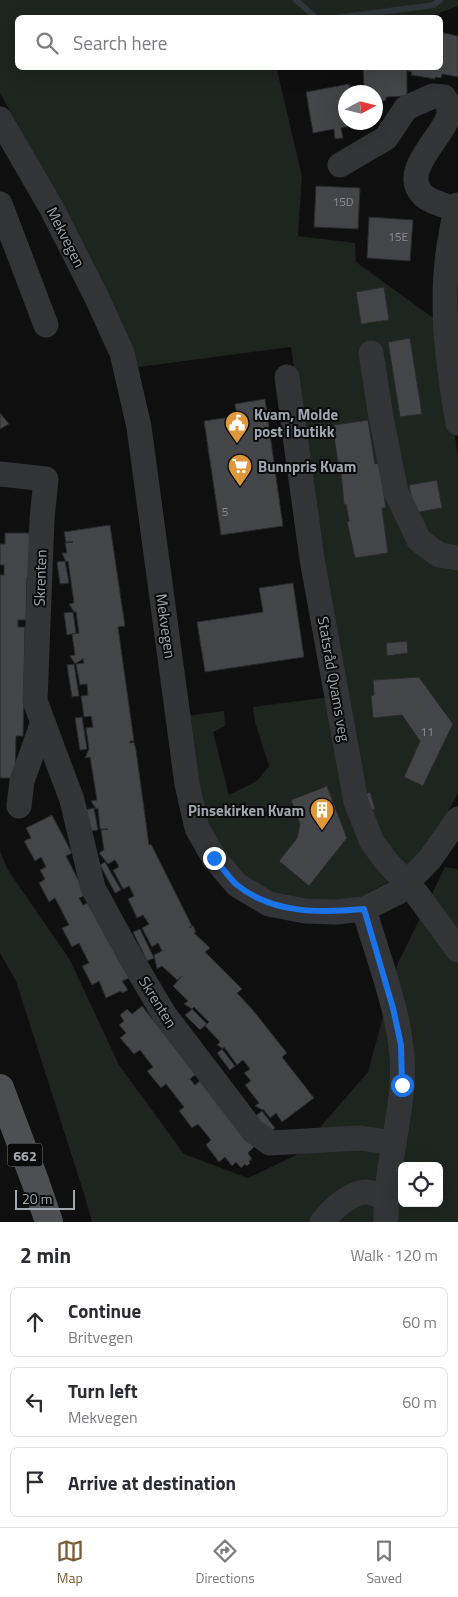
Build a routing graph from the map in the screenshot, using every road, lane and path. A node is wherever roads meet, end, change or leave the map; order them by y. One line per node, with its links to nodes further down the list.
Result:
1 (0, 119): 14 (street, Mekvegen)
2 (340, 165): 4 (street)
3 (0, 204): 5 (street)
4 (457, 207): 8 (street)
5 (46, 324)
6 (371, 353): 10 (street)
7 (287, 377): 15 (street, Statsråd Qvams veg)
8 (458, 423)
9 (0, 474): 11 (street, Skrenten)
10 (458, 558)
11 (43, 722): 12 (street); 17 (street, Skrenten)
12 (19, 806)
13 (457, 824): 14 (street, Mekvegen, bridge)
14 (364, 909): 17 (street)
15 (458, 950)
16 (0, 1088): 19 (main road, 662)
17 (394, 1143): 18 (street)
18 (386, 1210): 20 (street)
19 (49, 1222)
20 (322, 1222)

